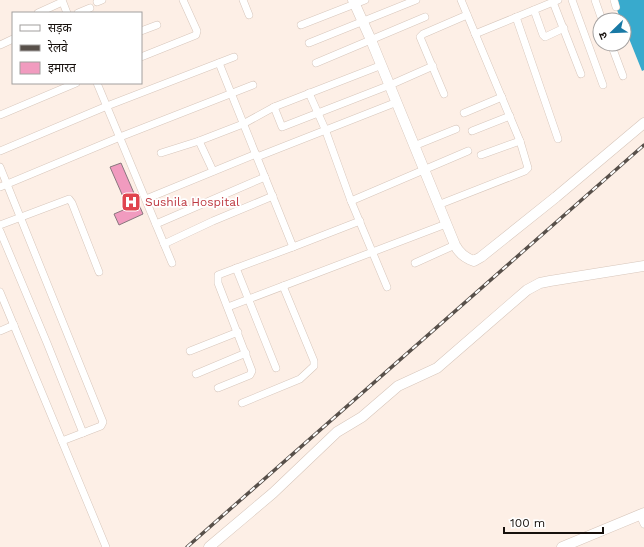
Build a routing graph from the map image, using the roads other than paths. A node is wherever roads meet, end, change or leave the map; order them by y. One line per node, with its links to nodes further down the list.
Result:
1 (183, 0): 32 (street)
2 (243, 0): 17 (street)
3 (365, 0): 10 (street)
4 (416, 0): 21 (street)
5 (462, 0): 18 (street)
6 (572, 0): 44 (street)
7 (595, 0): 16 (street)
8 (62, 1): 13 (street); 14 (street)
9 (555, 1): 12 (street); 24 (street)
10 (354, 2): 21 (street); 23 (street)
11 (90, 8): 15 (street)
12 (534, 10): 20 (street); 24 (street)
13 (40, 12)
14 (67, 12)
15 (80, 12)
16 (599, 12)
17 (249, 15)
18 (467, 15): 26 (street); 37 (street)
19 (425, 17): 28 (street)
20 (516, 17): 26 (street); 62 (street)
21 (363, 22): 28 (street); 29 (street)
22 (157, 25): 25 (street)
23 (301, 26)
24 (564, 28): 38 (street)
25 (142, 31)
26 (475, 34): 48 (street)
27 (12, 39): 30 (street)
28 (371, 40): 35 (street); 36 (street)
29 (309, 43)
30 (0, 45)
31 (614, 52): 39 (street)
32 (142, 57)
33 (234, 57): 34 (street)
34 (219, 63): 45 (street); 50 (street)
35 (316, 63)
36 (382, 66): 43 (street); 46 (street)
37 (433, 66): 43 (street); 47 (street)
38 (581, 74)
39 (623, 76)
40 (74, 84): 54 (street)
41 (97, 84): 50 (street)
42 (253, 84): 45 (street)
43 (390, 85): 49 (street); 52 (street)
44 (603, 85)
45 (231, 93): 57 (street); 61 (street)
46 (309, 93): 51 (street); 52 (street)
47 (444, 94)
48 (502, 97): 53 (street); 55 (street)
49 (397, 102): 58 (street); 65 (street)
50 (107, 106): 61 (street); 66 (street)
51 (274, 107): 52 (street); 57 (street)
52 (317, 112): 58 (street)
53 (464, 113)
54 (0, 115)
55 (510, 116): 60 (street); 64 (street)
56 (644, 123): 87 (street)
57 (243, 124): 63 (street); 70 (street)
58 (325, 129): 70 (street); 78 (street)
59 (456, 129): 65 (street)
60 (472, 131)
61 (120, 137): 75 (street); 77 (street)
62 (558, 139)
63 (200, 141): 68 (street); 73 (street)
64 (520, 141): 69 (street); 79 (street)
65 (414, 146): 72 (street)
66 (0, 151)
67 (468, 151): 72 (street)
68 (161, 153)
69 (481, 155)
70 (256, 156): 73 (street); 74 (street)
71 (0, 168): 75 (street)
72 (424, 170): 78 (street); 79 (street)
73 (213, 172): 77 (street)
74 (265, 178): 76 (street); 82 (street)
75 (3, 186): 80 (street)
76 (273, 196): 86 (street); 88 (street)
77 (146, 199): 82 (street)
78 (351, 201): 81 (street)
79 (438, 205): 83 (street)
80 (20, 217): 84 (street); 94 (street); 110 (street)
81 (360, 221): 88 (street); 89 (street)
82 (156, 224): 86 (street)
83 (446, 224): 87 (street); 89 (street)
84 (0, 225)
85 (0, 231): 110 (street)
86 (164, 244): 91 (street)
87 (455, 245): 90 (street)
88 (293, 247): 93 (street)
89 (373, 252): 95 (street); 96 (street)
90 (414, 262)
91 (172, 263)
92 (644, 266): 114 (street)
93 (236, 268): 98 (street); 100 (street)
94 (99, 272)
95 (283, 286): 98 (street); 109 (street)
96 (387, 287)
97 (0, 292): 99 (street)
98 (249, 299): 100 (street); 106 (street)
99 (2, 301): 101 (street)
100 (228, 307): 103 (street)
101 (14, 325): 102 (street); 111 (street)
102 (0, 331)
103 (238, 332): 104 (street); 105 (street)
104 (190, 351)
105 (246, 353): 107 (street); 108 (street)
106 (276, 368)
107 (196, 374)
108 (218, 388)
109 (242, 403)
110 (83, 433): 111 (street)
111 (62, 441): 113 (street)
112 (643, 517): 115 (street)
113 (106, 547)
114 (209, 547)
115 (562, 547)

